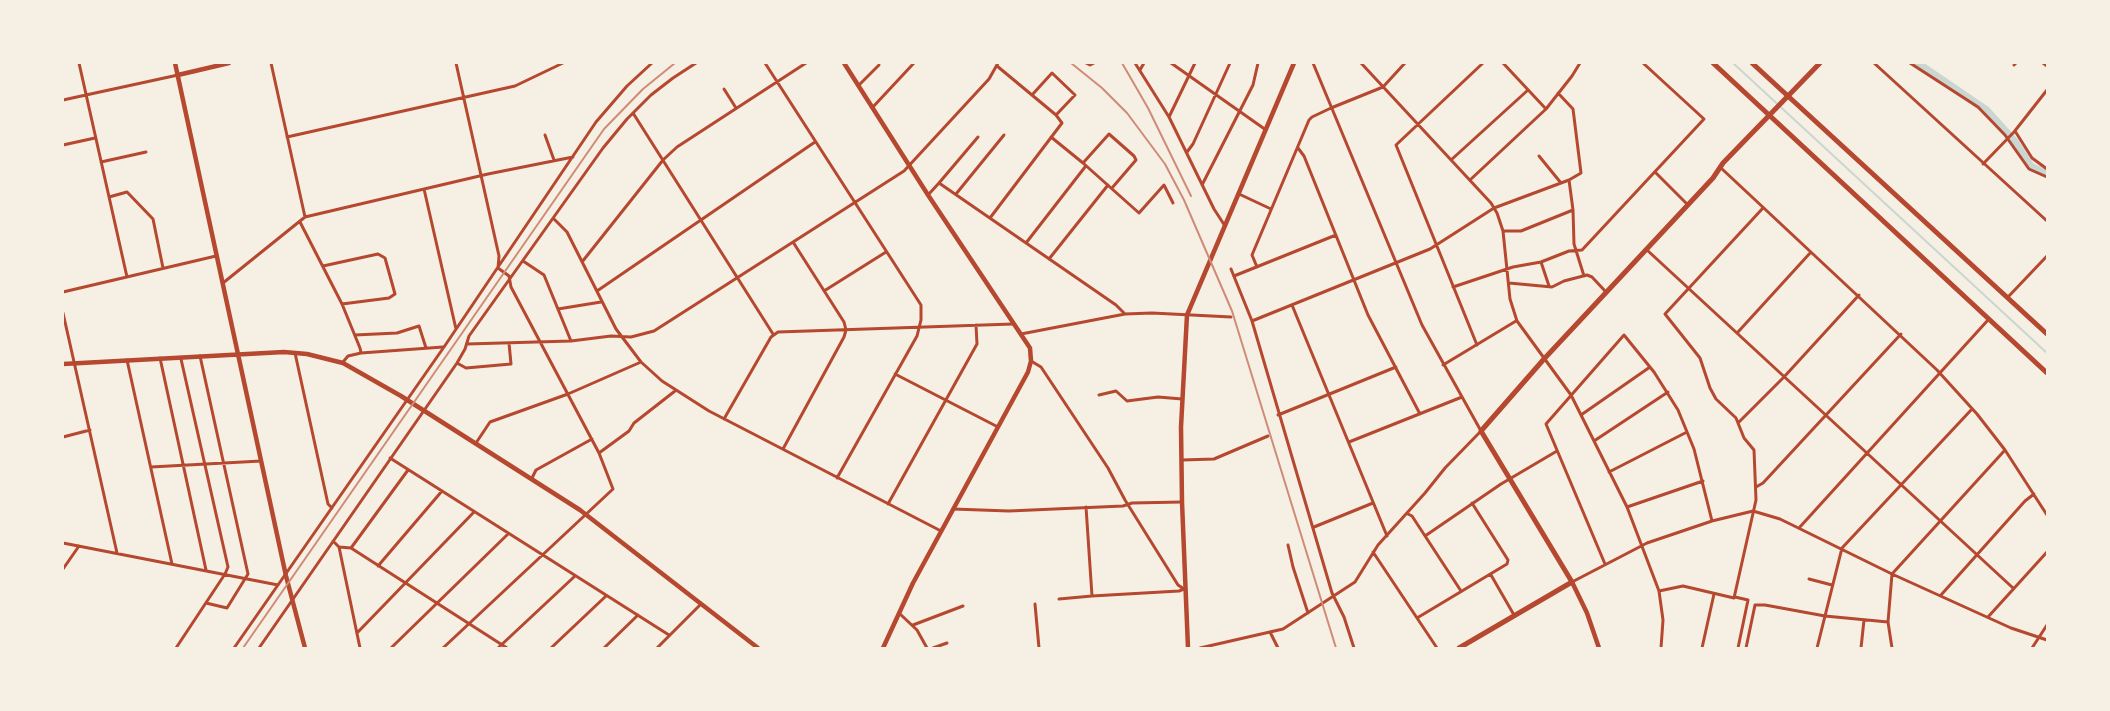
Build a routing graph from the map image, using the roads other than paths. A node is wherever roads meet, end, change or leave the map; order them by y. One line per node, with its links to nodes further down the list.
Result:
1 (79, 63): 49 (street)
2 (175, 63): 39 (street)
3 (229, 63): 39 (street)
4 (271, 63): 68 (street)
5 (456, 63): 52 (street)
6 (563, 63): 52 (street)
7 (652, 63): 79 (street)
8 (696, 63): 59 (street)
9 (765, 63): 41 (street)
10 (806, 63): 41 (street)
11 (844, 63): 42 (street)
12 (914, 63): 55 (street)
13 (1086, 63): 14 (street)
14 (1094, 63)
15 (1135, 63): 38 (street)
16 (1144, 63): 38 (street)
17 (1171, 63): 40 (street)
18 (1195, 63): 40 (street)
19 (1230, 63): 48 (street)
20 (1258, 63): 58 (street)
21 (1294, 63): 64 (street)
22 (1313, 63): 56 (street)
23 (1361, 63): 43 (street)
24 (1405, 63): 43 (street)
25 (1483, 63): 63 (street)
26 (1503, 63): 45 (street)
27 (1580, 63): 47 (street)
28 (1643, 63): 89 (street)
29 (1713, 63): 60 (main road)
30 (1752, 63): 51 (main road)
31 (1820, 63): 51 (main road)
32 (1874, 63): 84 (street)
33 (1910, 63): 72 (street)
34 (2043, 63): 37 (street)
35 (998, 64): 50 (street); 85 (street)
36 (879, 65): 42 (street)
37 (2047, 66)
38 (1140, 70): 62 (street)
39 (178, 75): 49 (street); 127 (street)
40 (1189, 76): 48 (street); 62 (street)
41 (777, 82): 54 (street); 73 (street)
42 (858, 86): 55 (street)
43 (1383, 87): 56 (street); 63 (street)
44 (724, 88): 54 (street)
45 (1528, 90): 57 (street); 82 (street)
46 (2047, 90): 65 (street)
47 (1558, 93): 57 (street); 93 (street)
48 (1215, 94): 58 (street); 77 (street)
49 (86, 95): 53 (street); 71 (street)
50 (1032, 95): 61 (street); 61 (street)
51 (1788, 96): 60 (main road); 156 (main road)
52 (463, 98): 68 (street); 90 (street)
53 (63, 100)
54 (736, 108): 81 (street)
55 (872, 108): 85 (street)
56 (1331, 108): 75 (street); 133 (street)
57 (1546, 109): 92 (street)
58 (1240, 112): 64 (street); 97 (street)
59 (633, 113): 81 (street); 112 (street)
60 (1770, 114): 87 (main road); 165 (main road)
61 (1056, 115): 70 (street)
62 (1169, 117): 77 (street)
63 (1418, 124): 82 (street); 122 (street)
64 (1266, 130): 101 (street)
65 (2014, 132): 72 (street); 88 (street)
66 (545, 135): 80 (street)
67 (1004, 135): 100 (street)
68 (287, 137): 111 (street)
69 (978, 137): 94 (street)
70 (1052, 137): 86 (street); 113 (street)
71 (96, 138): 74 (street); 83 (street)
72 (2008, 139): 84 (street); 91 (street)
73 (815, 142): 104 (street); 114 (street)
74 (63, 145)
75 (1298, 148): 109 (street); 119 (street)
76 (146, 152): 83 (street)
77 (1187, 152): 97 (street)
78 (1539, 156): 95 (street)
79 (573, 157): 80 (street); 137 (street)
80 (554, 160): 90 (street)
81 (663, 160): 114 (street); 131 (street)
82 (1451, 160): 92 (street)
83 (101, 162): 103 (street)
84 (1983, 164): 115 (street)
85 (909, 165): 102 (street); 104 (street)
86 (1084, 165): 96 (street); 98 (street); 121 (street)
87 (1721, 168): 106 (main road); 108 (street)
88 (2047, 169)
89 (1655, 172): 106 (street); 123 (street)
90 (480, 176): 99 (street); 137 (street)
91 (2047, 177)
92 (1470, 180): 107 (street)
93 (1569, 180): 95 (street); 110 (street)
94 (939, 183): 100 (street); 102 (street)
95 (1561, 183): 107 (street)
96 (1108, 185): 98 (street); 129 (street)
97 (1202, 185): 117 (street)
98 (1112, 188): 105 (street)
99 (424, 189): 111 (street); 171 (street)
100 (956, 194): 113 (street)
101 (1239, 194): 109 (street); 117 (street)
102 (928, 195): 168 (street)
103 (109, 197): 136 (street); 142 (street)
104 (855, 202): 120 (street); 125 (street)
105 (1173, 203)
106 (1688, 205): 124 (main road)
107 (1494, 207): 118 (street); 122 (street)
108 (1763, 208): 126 (street); 150 (street)
109 (1271, 209): 135 (street)
110 (1573, 210): 118 (street); 123 (street)
111 (305, 217): 116 (street)
112 (554, 218): 130 (street); 131 (street)
113 (990, 218): 121 (street)
114 (701, 220): 143 (street); 151 (street)
115 (2047, 221)
116 (300, 222): 134 (street); 146 (street)
117 (1225, 226): 163 (street)
118 (1503, 231): 138 (street)
119 (1336, 235): 135 (street); 145 (street)
120 (792, 242): 143 (street); 152 (street)
121 (1026, 243): 129 (street)
122 (1437, 245): 133 (street); 148 (street)
123 (1576, 250): 132 (street); 141 (street)
124 (1647, 250): 150 (street); 154 (main road)
125 (886, 252): 152 (street); 170 (street)
126 (1811, 252): 155 (street); 173 (street)
127 (217, 256): 136 (street); 146 (street)
128 (2047, 256): 156 (street)
129 (1049, 259): 162 (street)
130 (523, 261): 144 (street); 160 (street)
131 (582, 262): 151 (street)
132 (1541, 262): 138 (street); 149 (street)
133 (1395, 263): 145 (street); 201 (street)
134 (323, 266): 158 (street); 158 (street)
135 (1257, 267): 140 (street)
136 (163, 268): 142 (street)
137 (498, 268): 144 (street); 171 (street)
138 (1506, 269): 147 (street); 148 (street)
139 (1231, 270): 140 (street)
140 (1234, 276): 166 (street)
141 (1584, 276): 149 (street); 154 (street)
142 (127, 277): 153 (street)
143 (737, 277): 174 (street); 179 (street)
144 (510, 280): 181 (street); 182 (street)
145 (1354, 280): 159 (street); 202 (street)
146 (223, 283): 189 (street)
147 (1509, 283): 149 (street); 167 (street)
148 (1453, 287): 184 (street)
149 (1549, 287)
150 (1688, 288): 173 (street); 225 (street)
151 (597, 291): 157 (street)
152 (824, 291): 172 (street)
153 (63, 292)
154 (1606, 292): 194 (main road)
155 (1859, 295): 176 (street); 207 (street)
156 (2008, 297): 177 (main road)
157 (601, 302): 160 (street); 179 (street)
158 (342, 304): 178 (street)
159 (1292, 305): 166 (street); 212 (street)
160 (558, 309): 180 (street)
161 (63, 313): 197 (street)
162 (1125, 314): 163 (street); 175 (street)
163 (1187, 315): 164 (street); 215 (street)
164 (1231, 317)
165 (1989, 319): 204 (street); 205 (main road)
166 (1252, 321): 222 (street)
167 (1517, 321): 184 (street); 194 (street)
168 (1013, 324): 169 (street); 175 (street)
169 (976, 325): 170 (street); 217 (street)
170 (919, 328): 172 (street); 206 (street)
171 (456, 329): 185 (street)
172 (846, 330): 174 (street); 236 (street)
173 (1737, 333): 207 (street)
174 (773, 334): 224 (street)
175 (1021, 334): 195 (street)
176 (1901, 334): 204 (street); 223 (street)
177 (2047, 334)
178 (355, 335): 186 (street); 188 (street)
179 (621, 336): 180 (street); 196 (street)
180 (571, 341): 181 (street)
181 (541, 342): 183 (street); 210 (street)
182 (467, 344): 183 (street); 199 (street)
183 (509, 344): 199 (street)
184 (1477, 345): 201 (street)
185 (444, 347): 186 (street); 216 (street)
186 (426, 348): 188 (street)
187 (295, 352): 189 (street); 198 (street); 265 (street)
188 (361, 353): 198 (street)
189 (238, 354): 190 (street); 242 (street)
190 (200, 356): 191 (street); 244 (street)
191 (180, 357): 192 (street); 245 (street)
192 (160, 358): 193 (street); 246 (street)
193 (127, 359): 197 (street); 247 (street)
194 (1544, 359): 213 (street); 228 (main road)
195 (1031, 361): 226 (street); 262 (street)
196 (641, 362): 208 (street); 210 (street)
197 (75, 363): 200 (street); 227 (street)
198 (343, 363): 216 (street)
199 (456, 363): 219 (street)
200 (63, 364)
201 (1443, 365): 214 (street)
202 (1396, 367): 212 (street); 220 (street)
203 (1650, 367): 209 (street); 213 (street); 221 (street)
204 (1940, 373): 218 (street); 240 (street)
205 (2047, 373)
206 (895, 374): 217 (street); 250 (street)
207 (1784, 377): 223 (street); 225 (street)
208 (675, 391): 224 (street); 239 (street)
209 (1668, 392): 229 (street); 233 (street)
210 (568, 394): 232 (street); 235 (street)
211 (1099, 395): 215 (street)
212 (1329, 395): 222 (street); 234 (street)
213 (1571, 395): 221 (street); 237 (street)
214 (1462, 397): 220 (street); 228 (street)
215 (1182, 399): 243 (street)
216 (406, 400): 219 (street); 265 (street)
217 (945, 400): 226 (street); 261 (street)
218 (1972, 409): 238 (street); 254 (street)
219 (423, 410): 235 (street); 241 (street)
220 (1420, 414): 234 (street)
221 (1581, 414): 233 (street)
222 (1278, 415): 274 (street)
223 (1826, 415): 240 (street); 255 (street)
224 (724, 419): 236 (street)
225 (1738, 423): 255 (street)
226 (998, 428): 266 (street)
227 (90, 430): 231 (street); 290 (street)
228 (1481, 431): 252 (main road); 269 (street)
229 (1687, 432): 249 (street); 253 (street)
230 (1269, 436): 243 (street)
231 (63, 437)
232 (592, 439): 239 (street); 251 (street)
233 (1594, 441): 249 (street)
234 (1349, 442): 259 (street)
235 (476, 443): 251 (street)
236 (782, 449): 250 (street)
237 (1557, 450): 252 (street); 294 (street)
238 (2004, 450): 257 (street); 273 (street)
239 (600, 453): 270 (street)
240 (1866, 453): 254 (street); 275 (street)
241 (390, 458): 248 (street); 280 (street)
242 (261, 460): 244 (street); 301 (street)
243 (1181, 460): 258 (street)
244 (224, 462): 245 (street); 303 (street)
245 (205, 464): 246 (street); 298 (street)
246 (184, 465): 247 (street); 297 (street)
247 (151, 467): 293 (street)
248 (408, 470): 256 (street); 286 (street)
249 (1609, 472): 264 (street)
250 (837, 478): 261 (street)
251 (531, 479): 270 (street)
252 (1509, 479): 260 (street); 305 (main road)
253 (1703, 481): 264 (street); 272 (street)
254 (1901, 485): 273 (street); 287 (street)
255 (1756, 487): 268 (street)
256 (442, 491): 267 (street); 295 (street)
257 (2034, 494): 271 (street); 292 (street)
258 (1182, 502): 262 (street); 310 (street)
259 (1373, 503): 274 (street); 278 (street)
260 (1472, 503): 279 (street); 299 (street)
261 (888, 504): 276 (street)
262 (1128, 504): 263 (street); 310 (street)
263 (1086, 507): 266 (street); 316 (street)
264 (1626, 507): 283 (street)
265 (332, 508): 301 (street)
266 (952, 509): 276 (street)
267 (474, 512): 277 (street); 306 (street)
268 (1753, 512): 272 (street); 275 (street); 318 (street)
269 (1407, 513): 278 (street); 279 (street)
270 (586, 514): 291 (street); 323 (street)
271 (2047, 515)
272 (1712, 521): 283 (street)
273 (1940, 521): 292 (street); 300 (street)
274 (1313, 527): 317 (street)
275 (1798, 528): 287 (street)
276 (941, 531): 326 (street)
277 (508, 533): 291 (street); 322 (street)
278 (1388, 536): 288 (street)
279 (1425, 536): 311 (street)
280 (333, 541): 285 (street); 319 (street)
281 (63, 543): 284 (street)
282 (1288, 545): 327 (street)
283 (1642, 545): 294 (street); 312 (street)
284 (79, 546): 290 (street); 296 (street)
285 (339, 547): 286 (street); 339 (street)
286 (351, 548): 295 (street)
287 (1842, 548): 300 (street); 308 (street)
288 (1373, 552): 317 (street); 332 (street)
289 (2047, 552): 309 (street)
290 (117, 553): 293 (street)
291 (542, 555): 302 (street); 335 (street)
292 (1977, 555): 309 (street); 314 (street)
293 (172, 564): 297 (street)
294 (1605, 564): 305 (street)
295 (378, 566): 306 (street)
296 (63, 569)
297 (206, 570): 298 (street)
298 (225, 574): 303 (street); 321 (street)
299 (1490, 574): 311 (street); 329 (street)
300 (1892, 574): 314 (street); 334 (street)
301 (286, 576): 307 (street); 319 (street)
302 (575, 576): 315 (street); 344 (street)
303 (246, 579): 307 (street); 321 (street)
304 (1809, 579): 308 (street)
305 (1572, 582): 329 (main road); 368 (street)
306 (406, 583): 322 (street); 339 (street)
307 (278, 585): 346 (street)
308 (1832, 585): 330 (street)
309 (2013, 588): 331 (street)
310 (1184, 589): 316 (street); 362 (street)
311 (1461, 591): 332 (street)
312 (1659, 591): 313 (street); 369 (street)
313 (1714, 594): 318 (street); 370 (street)
314 (1941, 595): 331 (street)
315 (606, 596): 328 (street); 354 (street)
316 (1092, 596): 320 (street)
317 (1334, 596): 327 (street); 365 (street)
318 (1735, 597): 371 (street)
319 (293, 598): 347 (street); 348 (street)
320 (1059, 599)
321 (206, 603): 345 (street)
322 (438, 603): 335 (street); 350 (street)
323 (701, 604): 340 (street); 357 (street)
324 (1035, 604): 361 (street)
325 (963, 606): 336 (street)
326 (899, 613): 336 (street); 358 (street)
327 (1308, 613): 338 (street)
328 (638, 615): 340 (street); 355 (street)
329 (1514, 615): 367 (main road)
330 (1826, 616): 333 (street); 372 (street); 373 (street)
331 (1988, 616): 341 (street)
332 (1417, 618): 366 (street)
333 (1864, 620): 334 (street); 374 (street)
334 (1888, 622): 375 (street)
335 (470, 624): 344 (street); 351 (street)
336 (912, 625): 359 (street)
337 (2047, 625): 341 (street)
338 (1270, 632): 363 (street); 364 (street)
339 (357, 633): 349 (street)
340 (669, 635): 356 (street)
341 (2039, 638): 342 (street); 376 (street)
342 (2047, 640)
343 (947, 643): 360 (street)
344 (502, 645): 352 (street); 353 (street)
345 (176, 648)
346 (234, 648)
347 (259, 648)
348 (304, 648)
349 (360, 648)
350 (392, 648)
351 (443, 648)
352 (498, 648)
353 (507, 648)
354 (551, 648)
355 (604, 648)
356 (657, 648)
357 (758, 648)
358 (883, 648)
359 (927, 648)
360 (933, 648)
361 (1039, 648)
362 (1188, 648)
363 (1200, 648)
364 (1278, 648)
365 (1353, 648)
366 (1437, 648)
367 (1459, 648)
368 (1599, 648)
369 (1661, 648)
370 (1702, 648)
371 (1738, 648)
372 (1746, 648)
373 (1817, 648)
374 (1861, 648)
375 (1892, 648)
376 (2032, 648)

